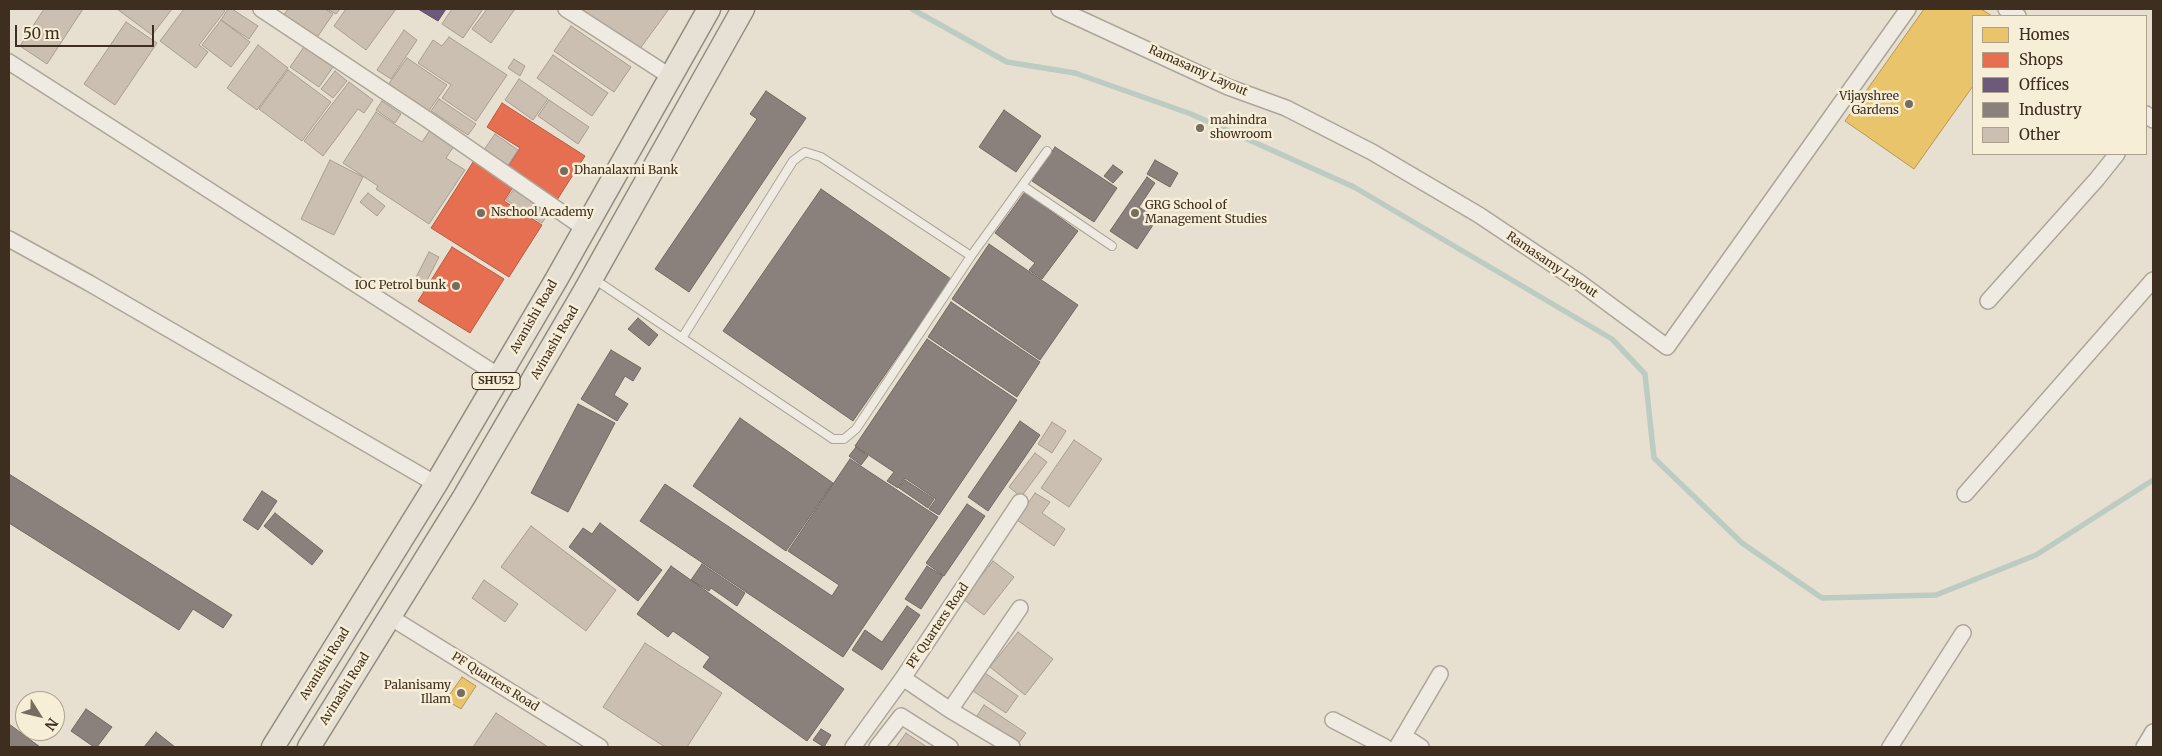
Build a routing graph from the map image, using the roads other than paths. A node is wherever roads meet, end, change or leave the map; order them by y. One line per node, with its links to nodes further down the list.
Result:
1 (261, 9): 12 (street)
2 (566, 9): 8 (street)
3 (709, 9): 8 (main road, Avanishi Road / SHU52)
4 (743, 9): 16 (main road, Avinashi Road / SHU52)
5 (1059, 9): 6 (street, Ramasamy Layout)
6 (1908, 9)
7 (9, 62): 20 (street)
8 (671, 77): 12 (main road, Avanishi Road / SHU52)
9 (1047, 151): 11 (lane)
10 (2116, 155): 18 (street)
11 (1023, 186): 14 (lane); 15 (lane)
12 (584, 228): 20 (main road, Avanishi Road / SHU52)
13 (9, 240): 21 (street)
14 (1112, 246)
15 (971, 256): 19 (lane); 19 (lane)
16 (592, 278): 19 (lane); 25 (main road, Avinashi Road / SHU52)
17 (2153, 280): 22 (street)
18 (1988, 301)
19 (682, 338)
20 (500, 376): 21 (main road, Avanishi Road / SHU52)
21 (436, 484): 33 (main road, Avanishi Road / SHU52)
22 (1965, 494)
23 (1020, 502): 28 (street, PF Quarters Road)
24 (1020, 608): 29 (street)
25 (390, 617): 34 (main road, Avinashi Road / SHU52); 35 (street, PF Quarters Road)
26 (1963, 633): 42 (street)
27 (1440, 674): 32 (street)
28 (903, 678): 29 (street); 36 (street, PF Quarters Road)
29 (950, 710): 39 (street)
30 (1333, 720): 40 (street)
31 (2153, 732): 43 (street)
32 (1400, 742): 41 (street)
33 (273, 747)
34 (309, 747)
35 (600, 747)
36 (853, 747)
37 (877, 747): 38 (street)
38 (950, 747)
39 (1012, 747)
40 (1386, 747)
41 (1421, 747)
42 (1890, 747)
43 (2144, 747)

